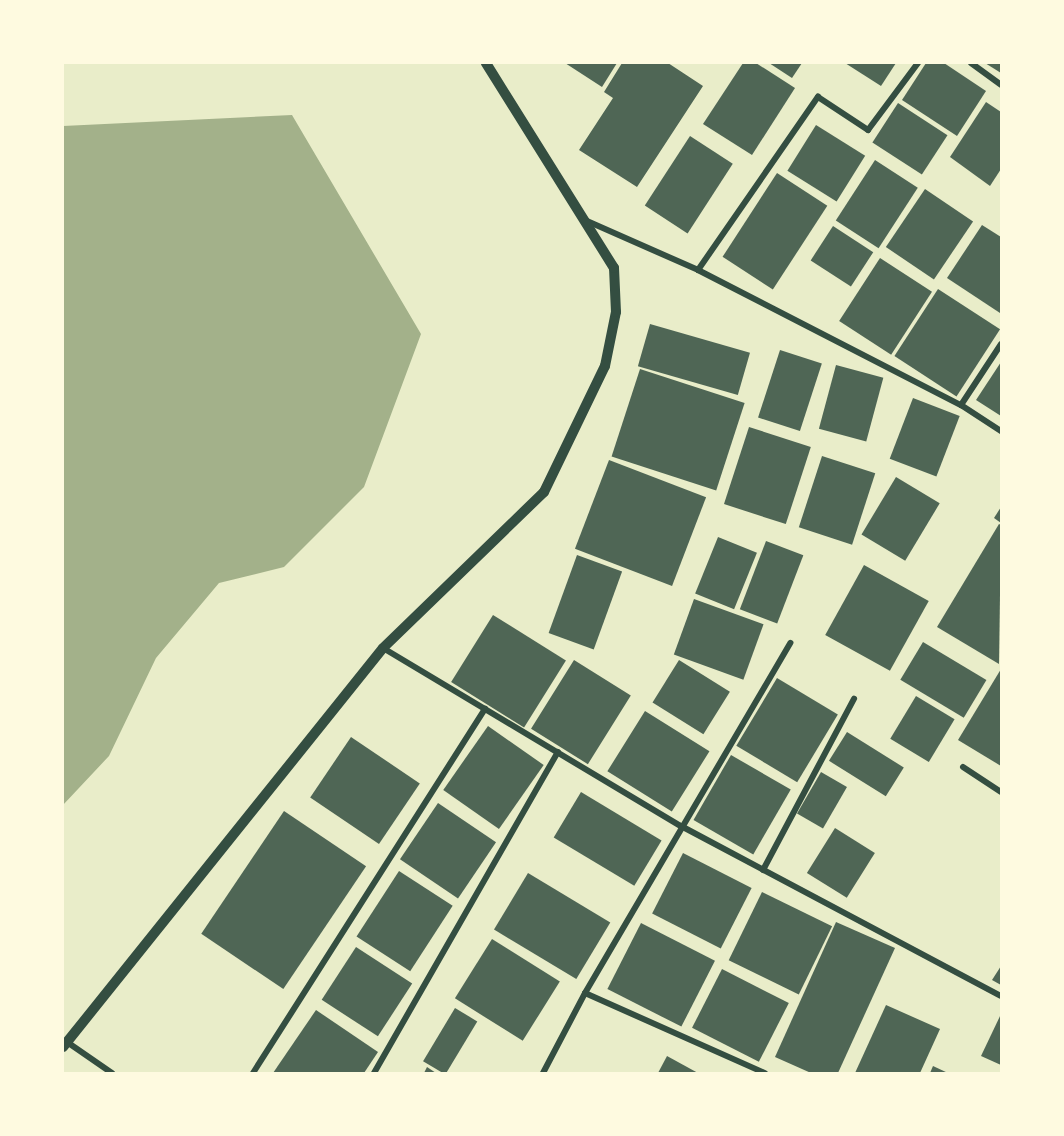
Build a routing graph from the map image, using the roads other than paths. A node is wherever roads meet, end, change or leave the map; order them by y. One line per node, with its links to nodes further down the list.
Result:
1 (486, 63): 5 (street)
2 (918, 63): 6 (street)
3 (971, 63): 4 (street)
4 (1001, 85)
5 (586, 221): 6 (street); 11 (street)
6 (698, 270): 8 (street)
7 (1001, 344): 8 (street)
8 (961, 405): 9 (street)
9 (1001, 431)
10 (790, 643): 17 (street)
11 (383, 648): 13 (street); 21 (street)
12 (854, 699): 18 (street)
13 (485, 709): 14 (street); 23 (street)
14 (558, 752): 17 (street); 24 (street)
15 (963, 767): 16 (street)
16 (1001, 792)
17 (681, 826): 18 (street); 19 (street)
18 (763, 870): 20 (street)
19 (585, 993): 25 (street); 26 (street)
20 (1001, 996)
21 (65, 1044): 22 (street)
22 (112, 1073)
23 (253, 1073)
24 (374, 1073)
25 (543, 1073)
26 (765, 1073)

